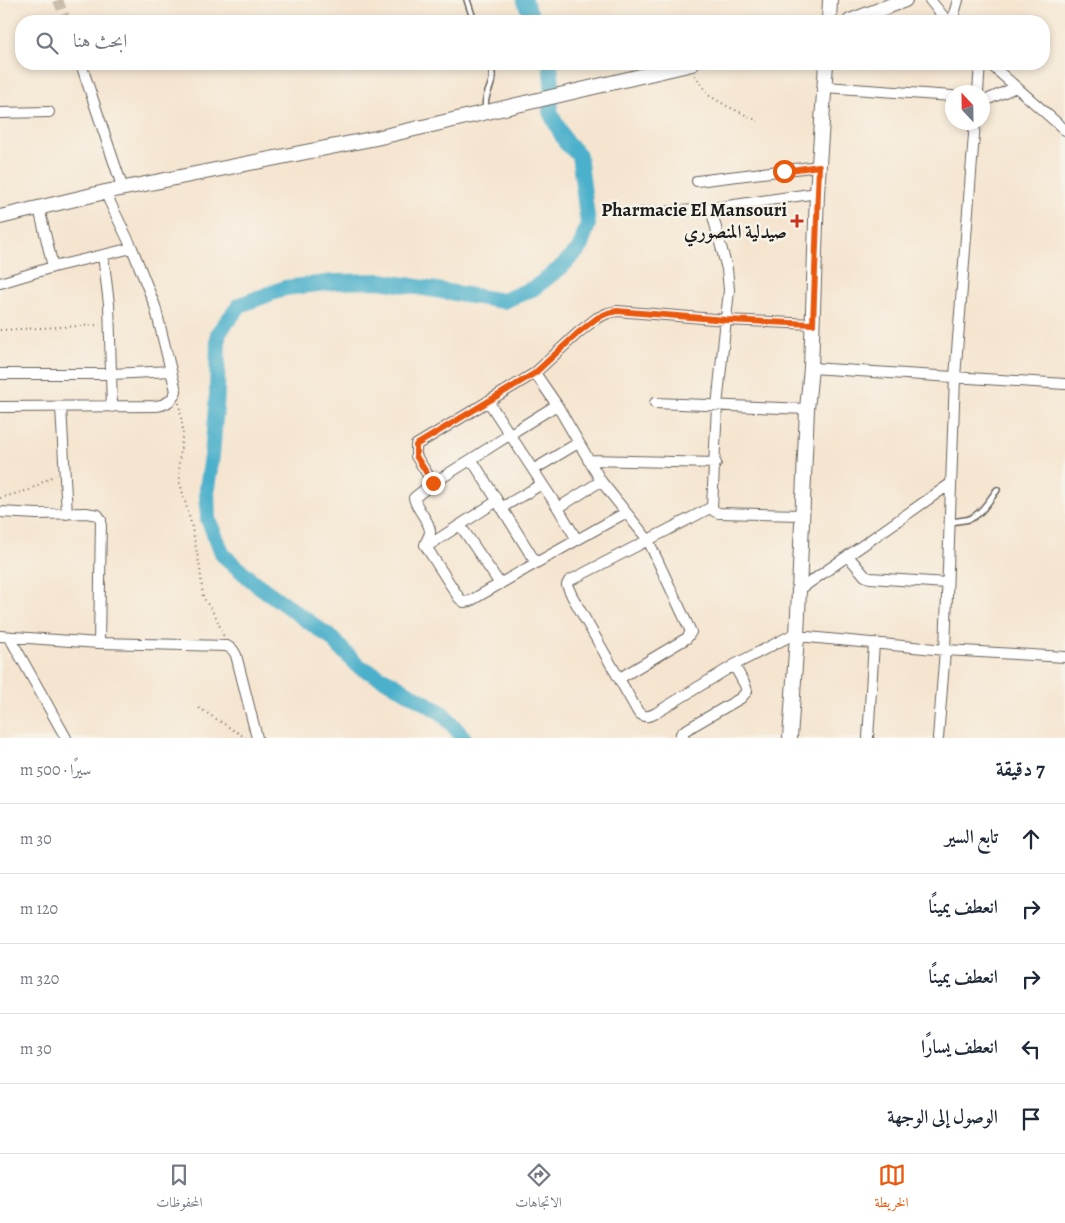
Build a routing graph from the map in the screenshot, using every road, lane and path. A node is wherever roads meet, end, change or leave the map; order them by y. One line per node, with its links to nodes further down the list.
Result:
1 (467, 0): 6 (lane)
2 (830, 0): 7 (street)
3 (905, 0): 8 (street)
4 (930, 0): 9 (street)
5 (958, 0): 10 (street)
6 (472, 15)
7 (829, 15)
8 (866, 15)
9 (942, 15)
10 (954, 15)
11 (83, 70): 31 (street)
12 (491, 70): 25 (lane)
13 (665, 70): 25 (street)
14 (693, 70): 26 (path)
15 (826, 70): 19 (street)
16 (980, 70): 18 (street)
17 (997, 70): 20 (street)
18 (978, 85)
19 (825, 87): 21 (street); 29 (street)
20 (1016, 87): 22 (street); 28 (street)
21 (945, 96)
22 (990, 98)
23 (0, 112): 24 (street)
24 (49, 112)
25 (486, 112): 31 (street)
26 (758, 121)
27 (974, 130): 51 (street)
28 (1065, 130)
29 (819, 166): 30 (street); 33 (street)
30 (697, 181)
31 (123, 189): 32 (street)
32 (105, 192): 34 (street); 38 (street)
33 (817, 193): 35 (street); 43 (street)
34 (40, 208): 37 (street); 40 (street)
35 (711, 209): 36 (street); 42 (street)
36 (641, 213)
37 (0, 217)
38 (132, 248): 39 (street); 47 (street)
39 (103, 255): 40 (street); 44 (street)
40 (53, 267): 41 (street)
41 (0, 283)
42 (726, 320): 43 (street); 48 (street); 57 (street)
43 (813, 324): 46 (street)
44 (110, 325): 45 (path); 50 (street)
45 (0, 330)
46 (811, 368): 51 (street); 61 (street)
47 (171, 370): 50 (street); 53 (street)
48 (535, 373): 54 (street); 56 (street)
49 (0, 374): 50 (street)
50 (112, 374): 60 (street)
51 (955, 377): 52 (street); 72 (street)
52 (1065, 384)
53 (176, 391): 60 (street); 96 (path)
54 (488, 401): 62 (street); 70 (street)
55 (655, 403): 57 (street)
56 (557, 405): 62 (street); 63 (street)
57 (718, 406): 61 (street); 66 (street)
58 (0, 407): 59 (street)
59 (61, 407): 60 (street); 67 (street)
60 (112, 407)
61 (807, 409): 81 (street)
62 (509, 434): 64 (street); 68 (street)
63 (578, 443): 65 (street); 68 (street)
64 (472, 460): 70 (street); 75 (street)
65 (588, 460): 66 (street); 69 (street)
66 (716, 463): 76 (street)
67 (64, 470): 74 (path); 80 (street)
68 (533, 470): 71 (street)
69 (601, 481): 77 (street); 79 (street)
70 (433, 483): 86 (street)
71 (542, 484): 75 (street); 77 (street)
72 (950, 484): 82 (street); 87 (street)
73 (997, 490): 82 (lane)
74 (0, 498)
75 (500, 504): 83 (street); 88 (street)
76 (712, 507): 81 (street); 85 (street)
77 (558, 508): 84 (street)
78 (0, 512): 80 (street)
79 (625, 513): 84 (street); 85 (street)
80 (67, 514): 94 (street)
81 (803, 516): 91 (street)
82 (948, 522): 90 (street)
83 (460, 525): 86 (street); 89 (street)
84 (577, 540): 88 (street)
85 (648, 540): 100 (street); 100 (street)
86 (426, 547): 89 (street)
87 (848, 556): 90 (street); 91 (street)
88 (536, 562): 89 (street)
89 (500, 584)
90 (947, 584): 97 (street)
91 (799, 590): 92 (street)
92 (798, 634): 95 (street); 99 (street); 106 (street)
93 (5, 637): 94 (street); 102 (street)
94 (98, 642): 96 (street)
95 (874, 643): 97 (street); 107 (street)
96 (227, 646): 104 (street)
97 (945, 650): 98 (street); 108 (street)
98 (1065, 658)
99 (734, 665): 100 (street); 105 (street)
100 (620, 678)
101 (199, 708): 103 (path)
102 (66, 738)
103 (246, 738)
104 (257, 738)
105 (684, 738)
106 (790, 738)
107 (868, 738)
108 (938, 738)

